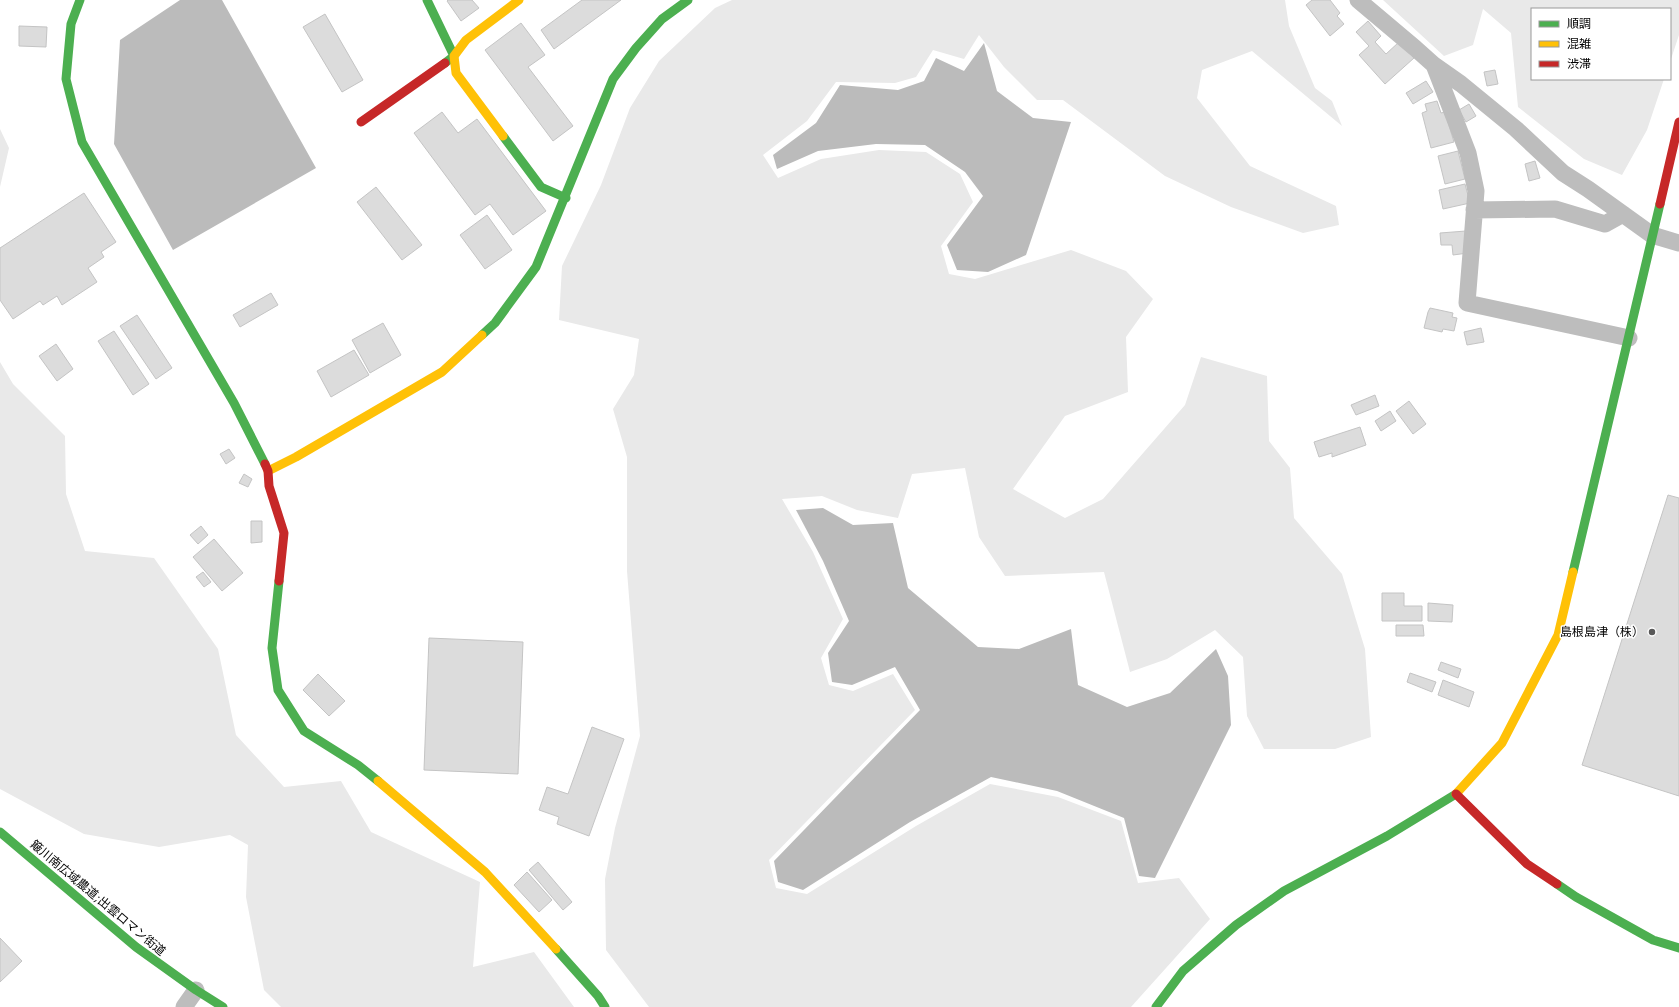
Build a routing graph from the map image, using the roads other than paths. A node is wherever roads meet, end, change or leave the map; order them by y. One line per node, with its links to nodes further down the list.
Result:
1 (80, 0): 16 (street)
2 (427, 0): 6 (street)
3 (519, 0): 6 (street)
4 (688, 0): 10 (street)
5 (1358, 0): 7 (street)
6 (454, 56): 8 (street); 10 (street)
7 (1434, 65): 11 (street); 12 (street)
8 (362, 122)
9 (1679, 122): 13 (street)
10 (566, 198): 16 (street)
11 (1474, 210): 12 (street); 15 (street)
12 (1624, 214): 13 (street)
13 (1652, 234): 14 (street); 15 (street)
14 (1679, 243)
15 (1629, 338): 17 (street)
16 (268, 471): 23 (street)
17 (1456, 794): 19 (street); 24 (street)
18 (0, 832): 20 (street, 簸川南広域農道;出雲ロマン街道)
19 (1679, 948)
20 (196, 990): 21 (street); 22 (street, 簸川南広域農道;出雲ロマン街道)
21 (184, 1007)
22 (223, 1007)
23 (605, 1007)
24 (1156, 1007)

